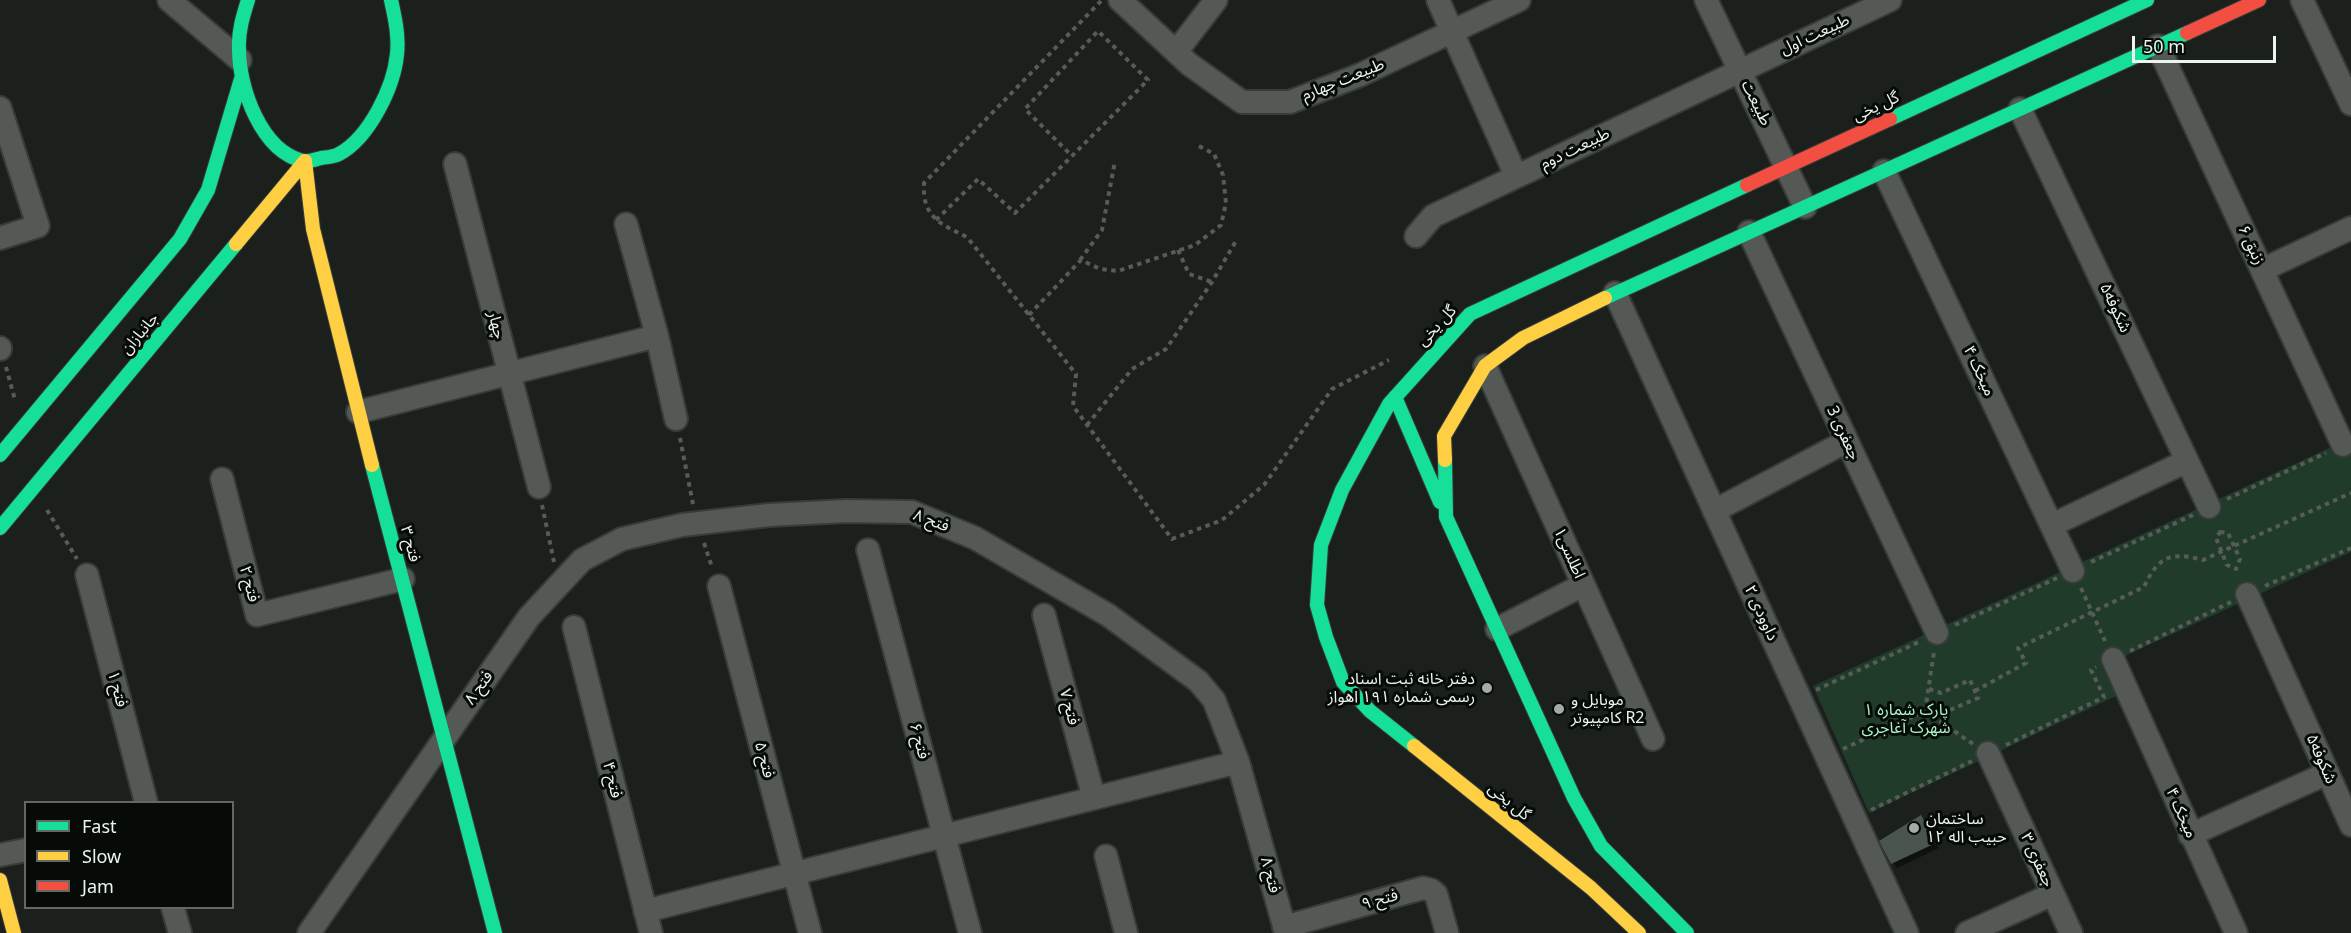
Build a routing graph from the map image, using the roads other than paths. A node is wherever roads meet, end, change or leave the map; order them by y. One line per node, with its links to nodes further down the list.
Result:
1 (168, 0): 18 (street)
2 (248, 0): 18 (street)
3 (391, 0): 23 (street)
4 (1120, 0): 17 (street, طبیعت چهارم)
5 (1216, 0): 17 (street)
6 (1438, 0): 15 (street)
7 (1519, 0): 15 (street, طبیعت چهارم)
8 (1706, 0): 19 (street, طبیعت)
9 (1890, 0): 19 (street, طبیعت اول)
10 (2146, 0): 25 (street, گل یخی)
11 (2259, 0): 14 (street)
12 (2302, 0): 20 (street)
13 (2204, 7): 14 (street)
14 (2211, 22): 16 (street)
15 (1452, 32): 17 (street, طبیعت چهارم); 27 (street)
16 (2158, 46): 22 (street); 34 (street, زنبق ۶)
17 (1176, 52)
18 (240, 70): 23 (street); 44 (street, جانبازان)
19 (1739, 70): 25 (street, طبیعت); 27 (street, طبیعت دوم)
20 (2351, 104)
21 (0, 106): 33 (street)
22 (2020, 109): 26 (street); 45 (street, شکوفه۵)
23 (305, 161): 40 (street, فتح ۳); 52 (street, جانبازان)
24 (454, 164): 38 (street, چهار)
25 (1786, 166): 28 (street, طبیعت); 39 (street, گل یخی)
26 (1884, 171): 28 (street); 51 (street, میخک ۴)
27 (1516, 176): 32 (street, طبیعت دوم)
28 (1805, 207): 31 (street)
29 (626, 224): 36 (street)
30 (2351, 228): 34 (street)
31 (1749, 232): 35 (street); 42 (street, 3 جعفری)
32 (1416, 236)
33 (0, 238)
34 (2262, 270): 43 (street, زنبق ۶)
35 (1615, 293): 37 (street); 49 (street, داوودی ۲)
36 (657, 336): 38 (street); 41 (street)
37 (1485, 366): 50 (street); 57 (street, اطلسی۱)
38 (509, 374): 40 (street); 47 (street, چهار)
39 (1395, 397): 50 (street); 93 (street, گل یخی)
40 (358, 412): 56 (street, فتح ۳)
41 (676, 419)
42 (1847, 441): 49 (street); 63 (street, 3 جعفری)
43 (2343, 445)
44 (0, 455)
45 (2187, 460): 48 (street, شکوفه۵); 51 (street)
46 (222, 479): 56 (street, فتح ۲)
47 (538, 487)
48 (2209, 507)
49 (1714, 511): 95 (street, داوودی ۲)
50 (1446, 517): 62 (street)
51 (2052, 525): 54 (street, میخک ۴)
52 (0, 528)
53 (868, 550): 74 (street, فتح ۶)
54 (2073, 571)
55 (87, 575): 71 (street, فتح ۱)
56 (403, 579): 65 (street, فتح ۳)
57 (1584, 585): 62 (street); 66 (street, اطلسی۱)
58 (718, 586): 78 (street, فتح ۵)
59 (2247, 594): 69 (street, شکوفه۵)
60 (1044, 615): 70 (street, فتح ۷)
61 (574, 627): 82 (street, فتح ۴)
62 (1497, 629): 94 (street)
63 (1937, 633)
64 (2113, 659): 73 (street, میخک ۴)
65 (445, 736): 68 (street, فتح ۸); 86 (street, فتح ۸); 87 (street, فتح ۳)
66 (1653, 740)
67 (1988, 753): 80 (street, جعفری ۳)
68 (1238, 762): 70 (street); 83 (street, فتح ۸)
69 (2328, 773): 72 (street, شکوفه۵); 73 (street)
70 (1094, 798): 74 (street)
71 (146, 801)
72 (2351, 825)
73 (2190, 835): 98 (street, میخک ۴)
74 (944, 836): 78 (street); 90 (street, فتح ۶)
75 (24, 850): 76 (street)
76 (0, 855)
77 (1106, 856): 91 (street)
78 (794, 873): 82 (street); 89 (street, فتح ۵)
79 (0, 880): 84 (street)
80 (2053, 894): 96 (street); 97 (street, جعفری ۳)
81 (173, 909): 85 (street)
82 (645, 911): 88 (street, فتح ۴)
83 (1285, 930): 92 (street, فتح ۹)
84 (14, 933)
85 (180, 933)
86 (309, 933)
87 (495, 933)
88 (651, 933)
89 (810, 933)
90 (969, 933)
91 (1126, 933)
92 (1447, 933)
93 (1639, 933)
94 (1687, 933)
95 (1906, 933)
96 (1967, 933)
97 (2071, 933)
98 (2236, 933)

